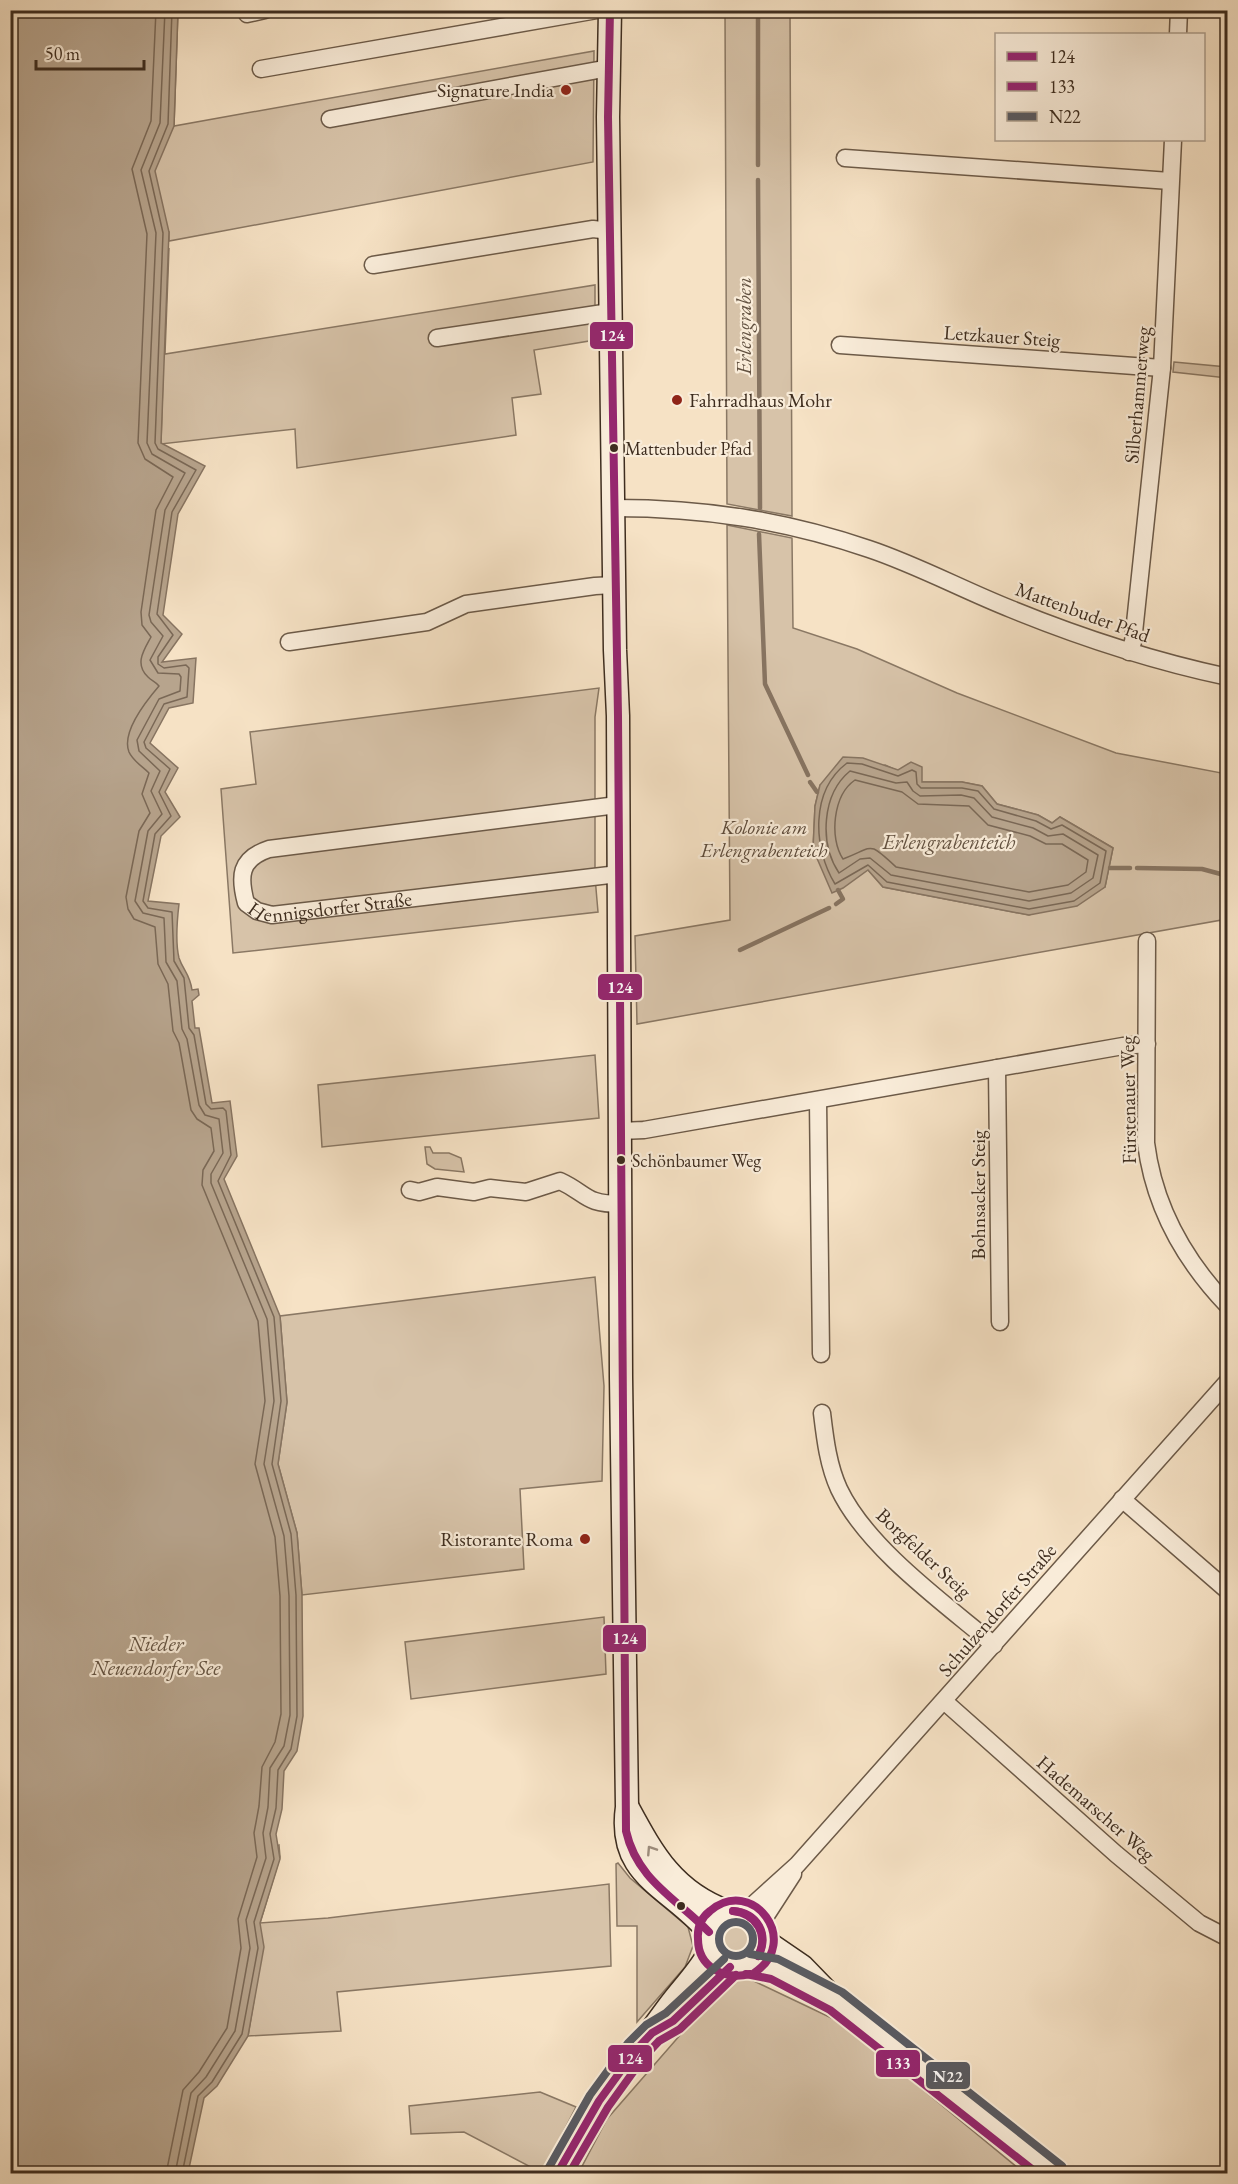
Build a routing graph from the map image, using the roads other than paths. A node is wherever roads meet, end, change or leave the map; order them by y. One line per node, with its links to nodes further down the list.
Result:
1 (265, 10): 5 (street)
2 (597, 10): 7 (street)
3 (610, 10): 8 (main road)
4 (1179, 10): 6 (street)
5 (247, 14)
6 (1178, 33)
7 (261, 69)
8 (609, 69): 9 (street); 13 (main road)
9 (330, 119)
10 (1173, 141): 12 (street, Silberhammerweg)
11 (845, 158): 12 (street)
12 (1170, 181): 18 (street, Silberhammerweg)
13 (610, 231): 14 (street); 15 (main road)
14 (373, 265)
15 (610, 312): 16 (street); 19 (main road)
16 (437, 338)
17 (840, 345): 18 (street, Letzkauer Steig)
18 (1161, 368): 22 (street, Silberhammerweg)
19 (614, 508): 20 (main road); 22 (street, Mattenbuder Pfad)
20 (614, 585): 21 (street); 24 (main road)
21 (289, 642)
22 (1129, 652): 23 (street, Mattenbuder Pfad)
23 (1227, 677)
24 (617, 805): 25 (main road); 25 (street, Hennigsdorfer Straße)
25 (618, 874): 30 (main road)
26 (1147, 941): 27 (street, Fürstenauer Weg)
27 (1147, 1044): 28 (street); 33 (street, Fürstenauer Weg)
28 (997, 1068): 29 (street); 34 (street, Bohnsacker Steig)
29 (818, 1101): 30 (street); 35 (street)
30 (620, 1131): 32 (main road)
31 (410, 1190): 32 (street)
32 (621, 1203): 42 (main road)
33 (1227, 1306)
34 (1000, 1322)
35 (821, 1354)
36 (1227, 1380): 38 (street, Schulzendorfer Straße)
37 (822, 1413): 40 (street, Borgfelder Steig)
38 (1122, 1499): 39 (street); 40 (street, Schulzendorfer Straße)
39 (1227, 1591)
40 (994, 1645): 41 (street, Schulzendorfer Straße)
41 (944, 1701): 43 (street, Schulzendorfer Straße); 44 (street, Hademarscher Weg)
42 (627, 1807): 43 (main road, one-way to 42); 45 (main road)
43 (749, 1922): 45 (main road); 46 (main road); 47 (main road)
44 (1227, 1938)
45 (709, 1941): 46 (main road); 48 (main road)
46 (739, 1965): 47 (main road); 48 (main road)
47 (836, 2001): 50 (main road)
48 (671, 2014): 49 (main road)
49 (557, 2174)
50 (1056, 2174)

